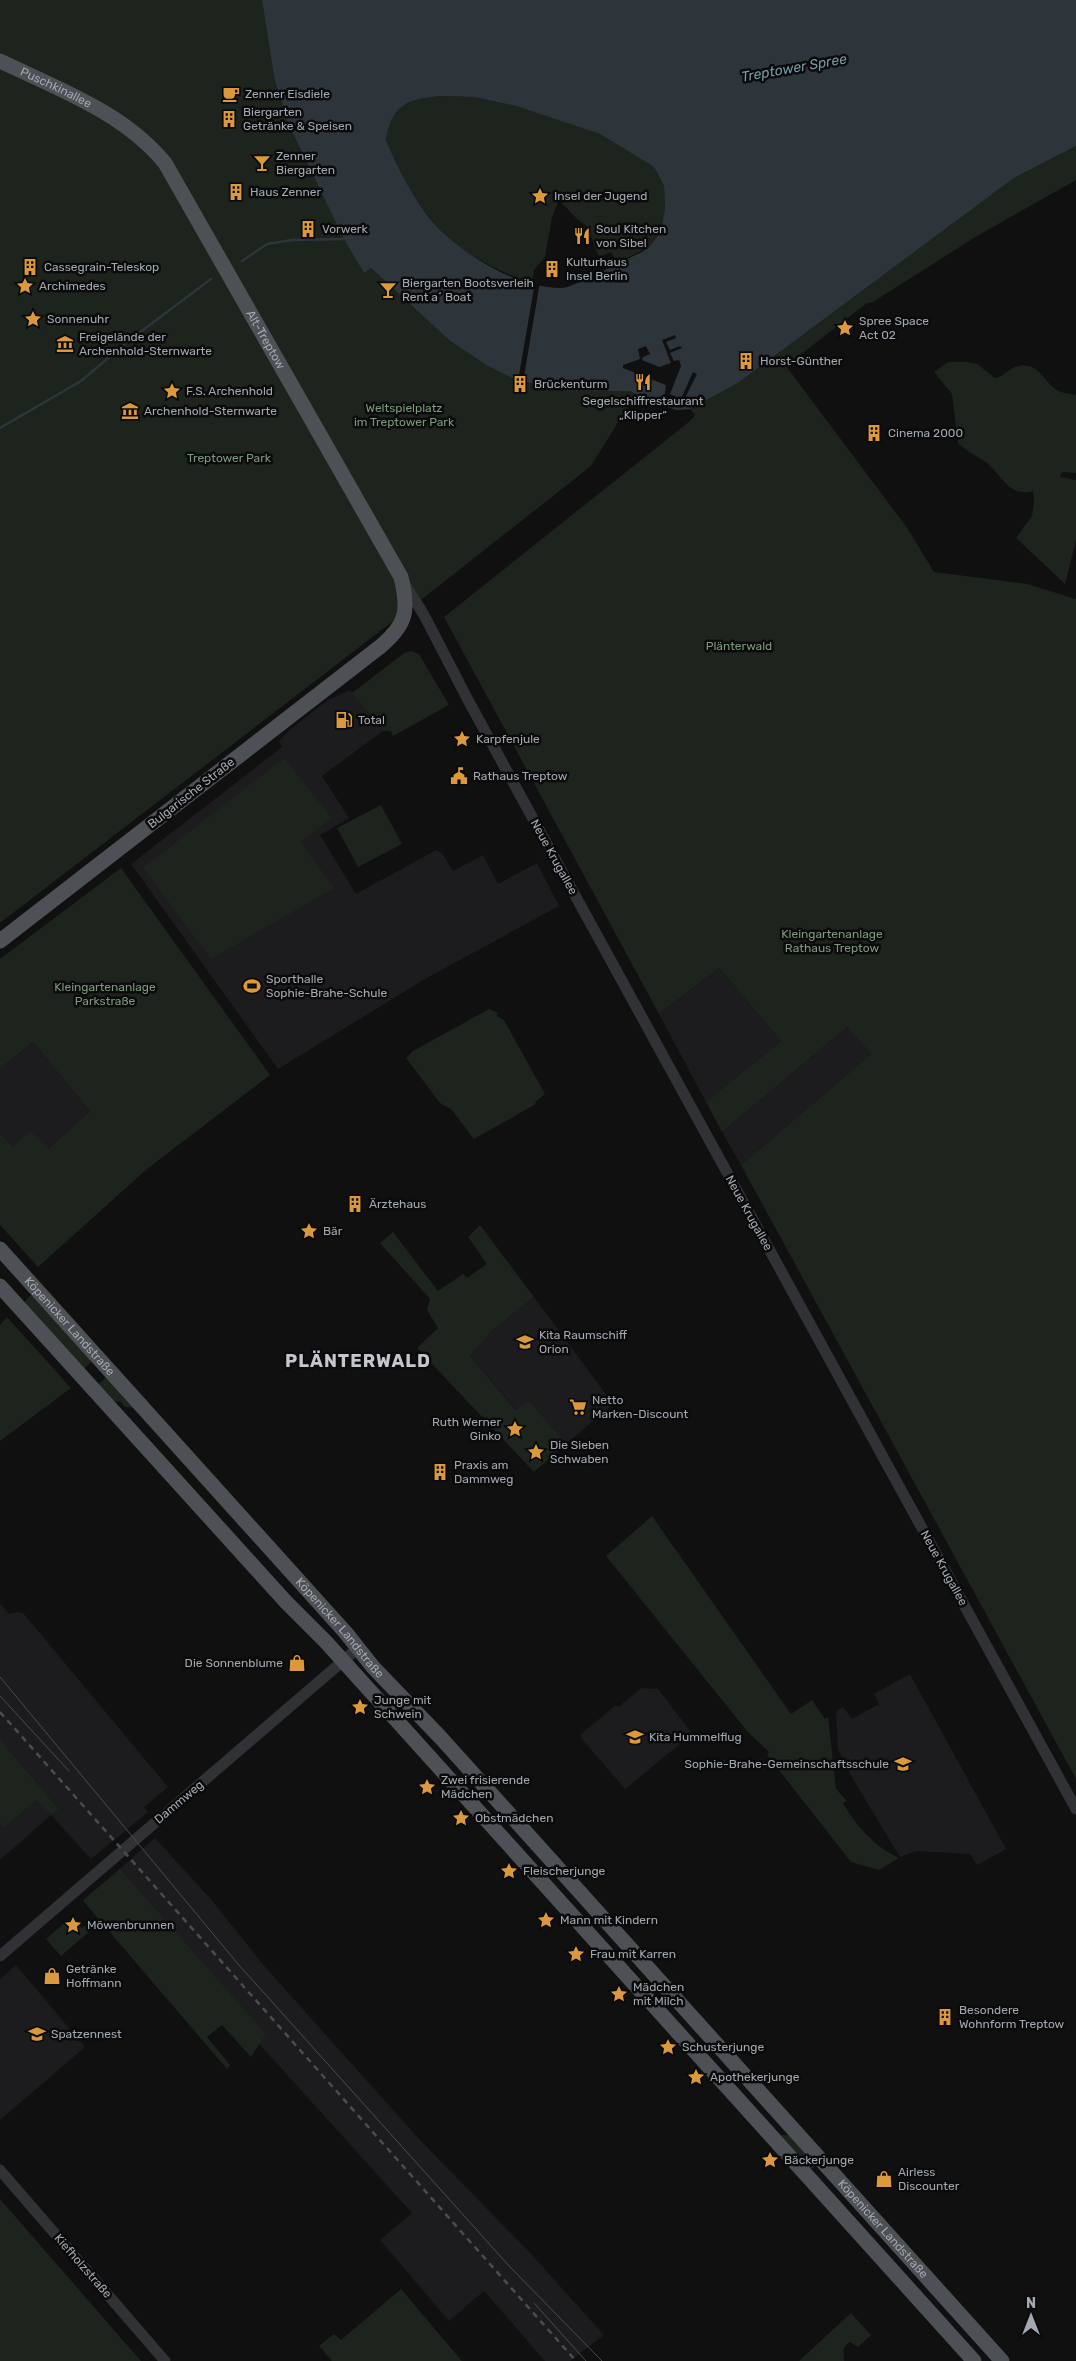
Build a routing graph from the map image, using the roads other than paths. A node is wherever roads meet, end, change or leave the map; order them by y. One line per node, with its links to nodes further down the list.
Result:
1 (0, 61): 2 (main road, Puschkinallee)
2 (113, 117): 3 (main road, Alt-Treptow)
3 (401, 577): 4 (street, Alt-Treptow); 5 (main road, Alt-Treptow)
4 (424, 616): 11 (street, Neue Krugallee)
5 (381, 646): 6 (main road, Bulgarische Straße)
6 (0, 941)
7 (0, 1249): 9 (main road, Köpenicker Landstraße)
8 (0, 1286): 10 (main road, Köpenicker Landstraße)
9 (358, 1648): 10 (street, Dammweg); 16 (main road, Köpenicker Landstraße)
10 (343, 1662): 12 (street, Dammweg); 15 (main road, Köpenicker Landstraße)
11 (1076, 1809)
12 (0, 1956)
13 (0, 2170): 14 (street, Kiefholzstraße)
14 (165, 2361)
15 (974, 2361)
16 (1002, 2361)

